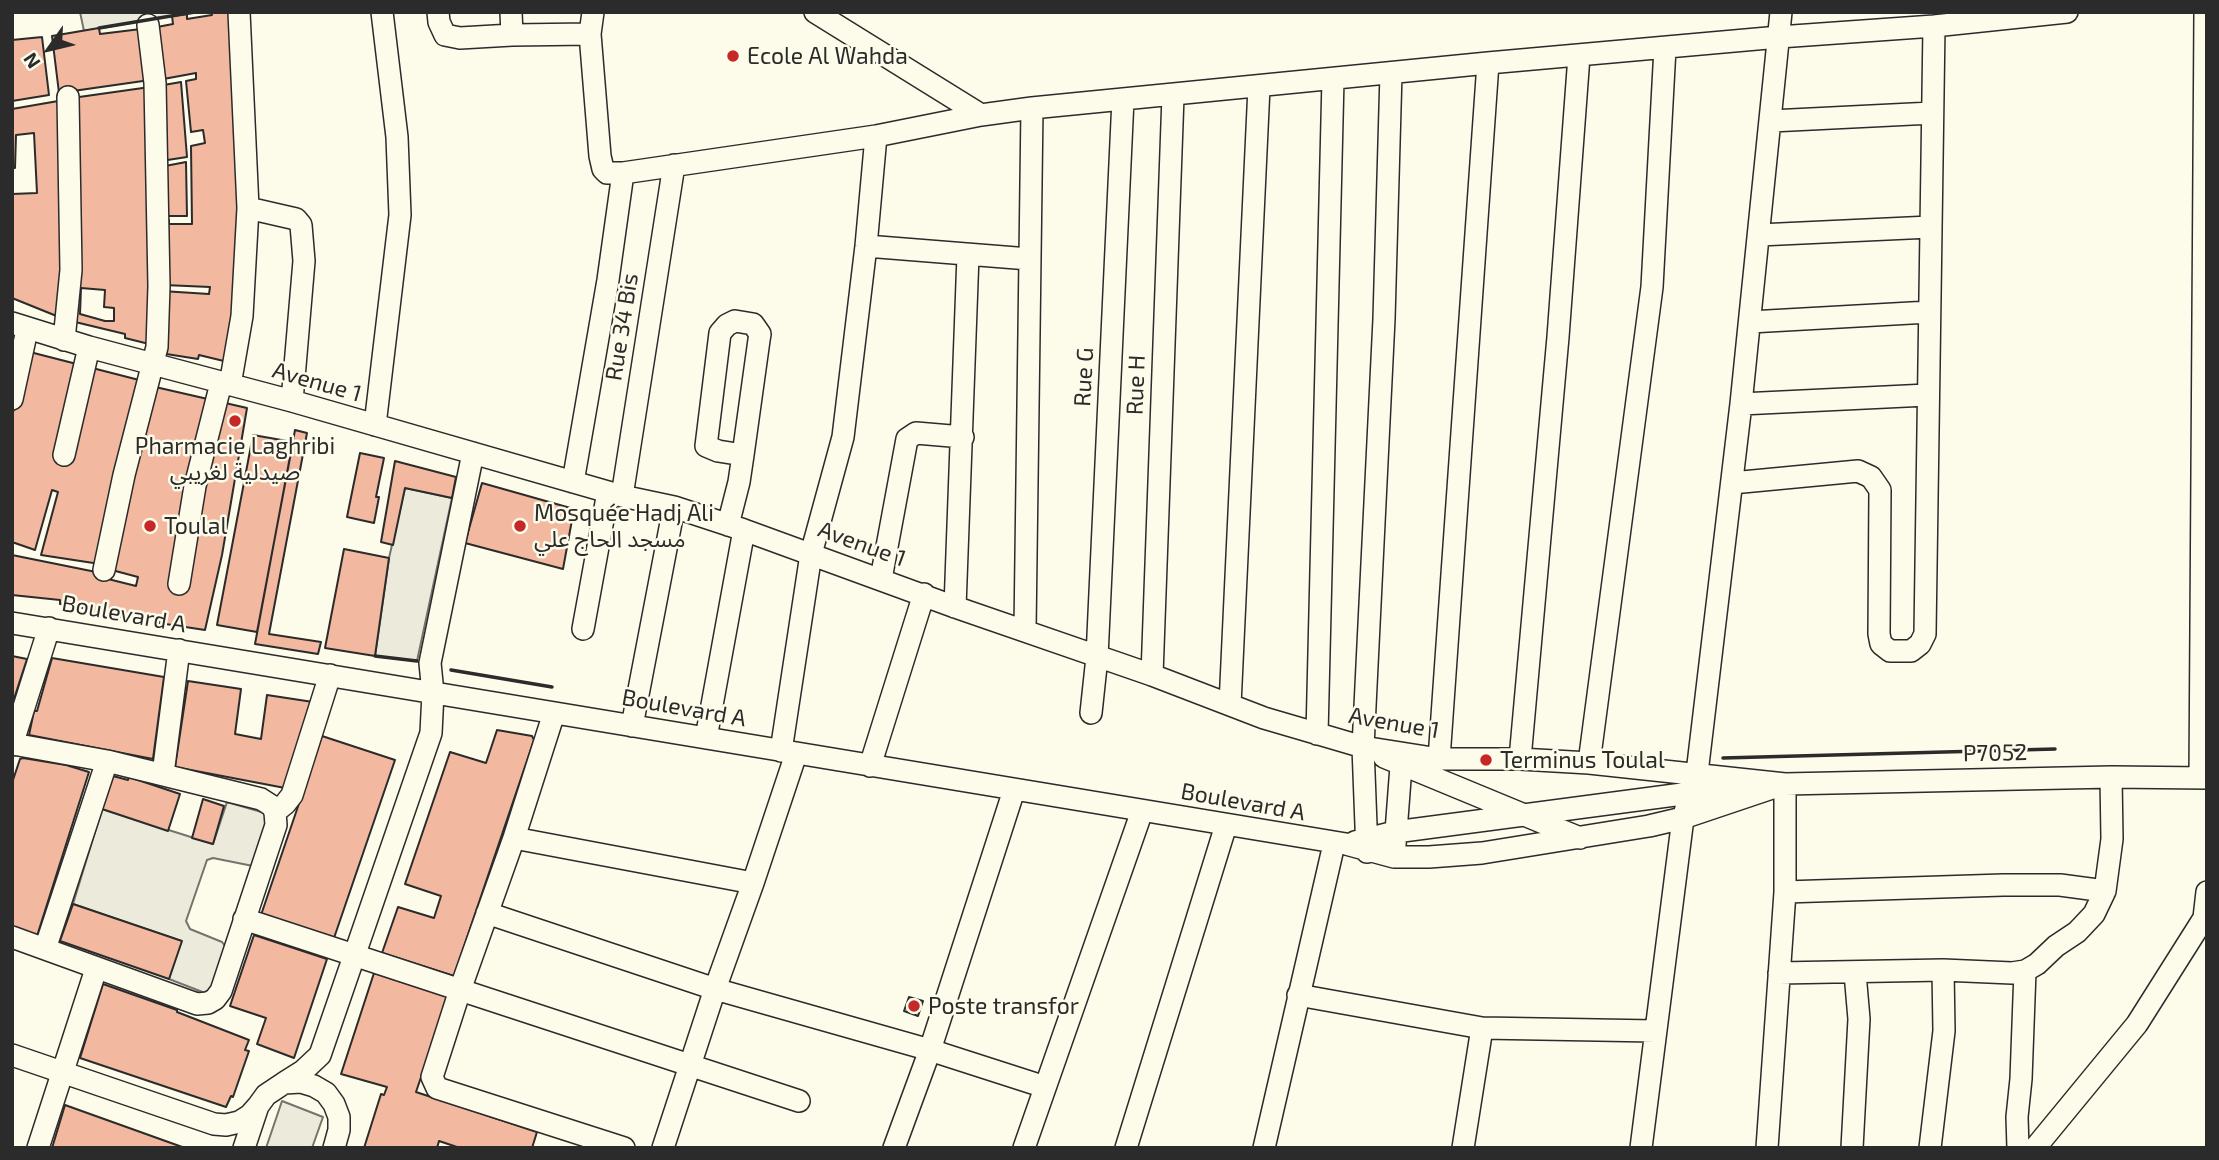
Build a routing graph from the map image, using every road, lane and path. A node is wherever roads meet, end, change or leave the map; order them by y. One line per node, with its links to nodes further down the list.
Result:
1 (239, 12): 30 (street)
2 (382, 12): 47 (street)
3 (438, 12): 12 (street)
4 (511, 12): 12 (street)
5 (816, 12): 25 (street)
6 (1781, 12): 13 (street)
7 (2067, 12): 11 (street)
8 (2205, 12): 89 (street)
9 (591, 23): 12 (street); 29 (street)
10 (148, 25): 41 (street)
11 (1934, 26): 13 (street); 24 (street)
12 (512, 34)
13 (1779, 37): 14 (street); 26 (street)
14 (1665, 48): 15 (street); 85 (street)
15 (1579, 56): 16 (street); 82 (street)
16 (1488, 63): 17 (street); 81 (street)
17 (1391, 73): 18 (street); 79 (street)
18 (1333, 79): 19 (street); 76 (street)
19 (1259, 87): 20 (street); 72 (street)
20 (1172, 96): 22 (street); 70 (street, Rue H)
21 (68, 97): 39 (street)
22 (1123, 99): 23 (street); 68 (street, Rue G)
23 (1032, 108): 25 (street); 35 (street)
24 (1932, 113): 26 (street); 31 (street)
25 (981, 115): 27 (street)
26 (1771, 121): 32 (street)
27 (876, 136): 28 (street); 33 (street)
28 (674, 165): 29 (street); 54 (street, Rue 34 Bis)
29 (624, 173): 52 (street)
30 (248, 208): 42 (street); 45 (street)
31 (1930, 228): 32 (street); 36 (street)
32 (1759, 235): 37 (street)
33 (866, 246): 34 (street); 57 (street)
34 (968, 255): 35 (street); 48 (street)
35 (1029, 259): 66 (street)
36 (1929, 312): 37 (street); 43 (street)
37 (1750, 322): 46 (street)
38 (20, 327): 39 (street, Avenue 1); 44 (street)
39 (64, 340): 40 (street, Avenue 1)
40 (89, 347): 41 (street, Avenue 1); 50 (street)
41 (153, 365): 42 (street, Avenue 1); 58 (street)
42 (226, 384): 45 (street, Avenue 1); 60 (street)
43 (1927, 395): 46 (street); 53 (street)
44 (12, 399)
45 (292, 401): 47 (street, Avenue 1)
46 (1741, 404): 53 (street)
47 (375, 425): 49 (street, Avenue 1)
48 (963, 437): 59 (street); 62 (street)
49 (473, 453): 52 (street, Avenue 1); 71 (street)
50 (64, 455)
51 (743, 455): 51 (street); 56 (street)
52 (573, 482): 54 (street, Avenue 1)
53 (1732, 483): 90 (street)
54 (615, 494): 55 (street, Avenue 1); 65 (street, Rue 34 Bis)
55 (674, 507): 56 (street, Avenue 1); 75 (street)
56 (736, 527): 57 (street, Avenue 1); 77 (street)
57 (811, 554): 59 (street, Avenue 1); 80 (street)
58 (104, 570)
59 (881, 579): 61 (street, Avenue 1)
60 (179, 584)
61 (924, 594): 62 (street, Avenue 1); 86 (street)
62 (955, 607): 66 (street, Avenue 1)
63 (12, 623): 64 (street, Boulevard A)
64 (49, 628): 67 (street, Boulevard A); 78 (street)
65 (583, 629)
66 (1025, 631): 68 (street, Avenue 1)
67 (179, 650): 69 (street, Boulevard A); 87 (street)
68 (1097, 657): 70 (street, Avenue 1); 73 (street, Rue G)
69 (330, 675): 71 (street, Boulevard A); 94 (street)
70 (1152, 675): 72 (street, Avenue 1)
71 (433, 693): 74 (street, Boulevard A); 112 (street)
72 (1230, 705): 76 (street, Avenue 1)
73 (1091, 712)
74 (554, 713): 75 (street, Boulevard A); 99 (street)
75 (632, 726): 77 (street, Boulevard A)
76 (1317, 734): 79 (street, Avenue 1)
77 (706, 738): 80 (street, Boulevard A)
78 (12, 744): 84 (street)
79 (1363, 747): 83 (street, Avenue 1); 101 (street)
80 (788, 752): 86 (street, Boulevard A); 103 (street)
81 (1439, 759): 82 (street, Avenue 1); 83 (street, Avenue 1)
82 (1520, 759): 85 (street, Avenue 1)
83 (1400, 760): 95 (street); 98 (street)
84 (107, 761): 87 (street); 111 (street)
85 (1589, 763): 90 (street, Avenue 1)
86 (870, 766): 92 (street, Boulevard A)
87 (163, 774): 94 (street)
88 (2112, 777): 89 (street, P7052); 91 (street, P7052); 104 (street)
89 (2204, 778)
90 (1694, 783): 91 (street, P7052); 95 (street, Boulevard A); 96 (street)
91 (1785, 784): 96 (street, P7052); 105 (street)
92 (1014, 790): 93 (street, Boulevard A); 123 (street)
93 (1142, 811): 97 (street, Boulevard A); 129 (street)
94 (275, 812): 108 (street)
95 (1527, 815): 98 (street, Boulevard A); 100 (street)
96 (1683, 818): 100 (street, Boulevard A); 122 (street)
97 (1226, 825): 101 (street, Boulevard A); 142 (street)
98 (1395, 832): 101 (street, Boulevard A); 102 (street)
99 (514, 838): 103 (street); 107 (street)
100 (1580, 838): 102 (street, Boulevard A)
101 (1353, 845): 102 (street, Boulevard A); 120 (street)
102 (1394, 857)
103 (753, 883): 118 (street)
104 (2105, 891): 105 (street); 115 (street)
105 (1785, 892): 116 (street)
106 (2207, 892): 109 (street)
107 (487, 913): 118 (street); 119 (street)
108 (244, 919): 112 (street); 113 (street)
109 (2205, 920): 150 (street)
110 (12, 937): 111 (street)
111 (45, 949): 113 (street)
112 (353, 955): 119 (street); 125 (street)
113 (96, 969): 127 (street)
114 (1943, 970): 115 (street); 117 (street); 148 (street)
115 (2025, 971): 149 (street)
116 (1779, 973): 117 (street); 146 (street)
117 (1855, 973): 147 (street)
118 (715, 989): 123 (street); 126 (street)
119 (460, 990): 126 (street); 138 (street)
120 (1298, 995): 121 (street); 143 (street)
121 (1482, 1028): 122 (street); 144 (street)
122 (1655, 1031): 145 (street)
123 (930, 1050): 129 (street); 140 (street)
124 (12, 1055): 127 (street)
125 (320, 1055): 128 (street); 131 (street)
126 (690, 1065): 130 (street); 139 (street)
127 (61, 1072): 133 (street); 135 (street)
128 (284, 1083): 131 (street); 132 (street)
129 (1045, 1087): 141 (street)
130 (799, 1101)
131 (334, 1104): 134 (street)
132 (258, 1106): 133 (street); 137 (street)
133 (214, 1124): 136 (street)
134 (335, 1146)
135 (38, 1148)
136 (231, 1148)
137 (244, 1148)
138 (624, 1148)
139 (663, 1148)
140 (894, 1148)
141 (1024, 1148)
142 (1126, 1148)
143 (1264, 1148)
144 (1463, 1148)
145 (1641, 1148)
146 (1767, 1148)
147 (1853, 1148)
148 (1930, 1148)
149 (2018, 1148)
150 (2035, 1148)

